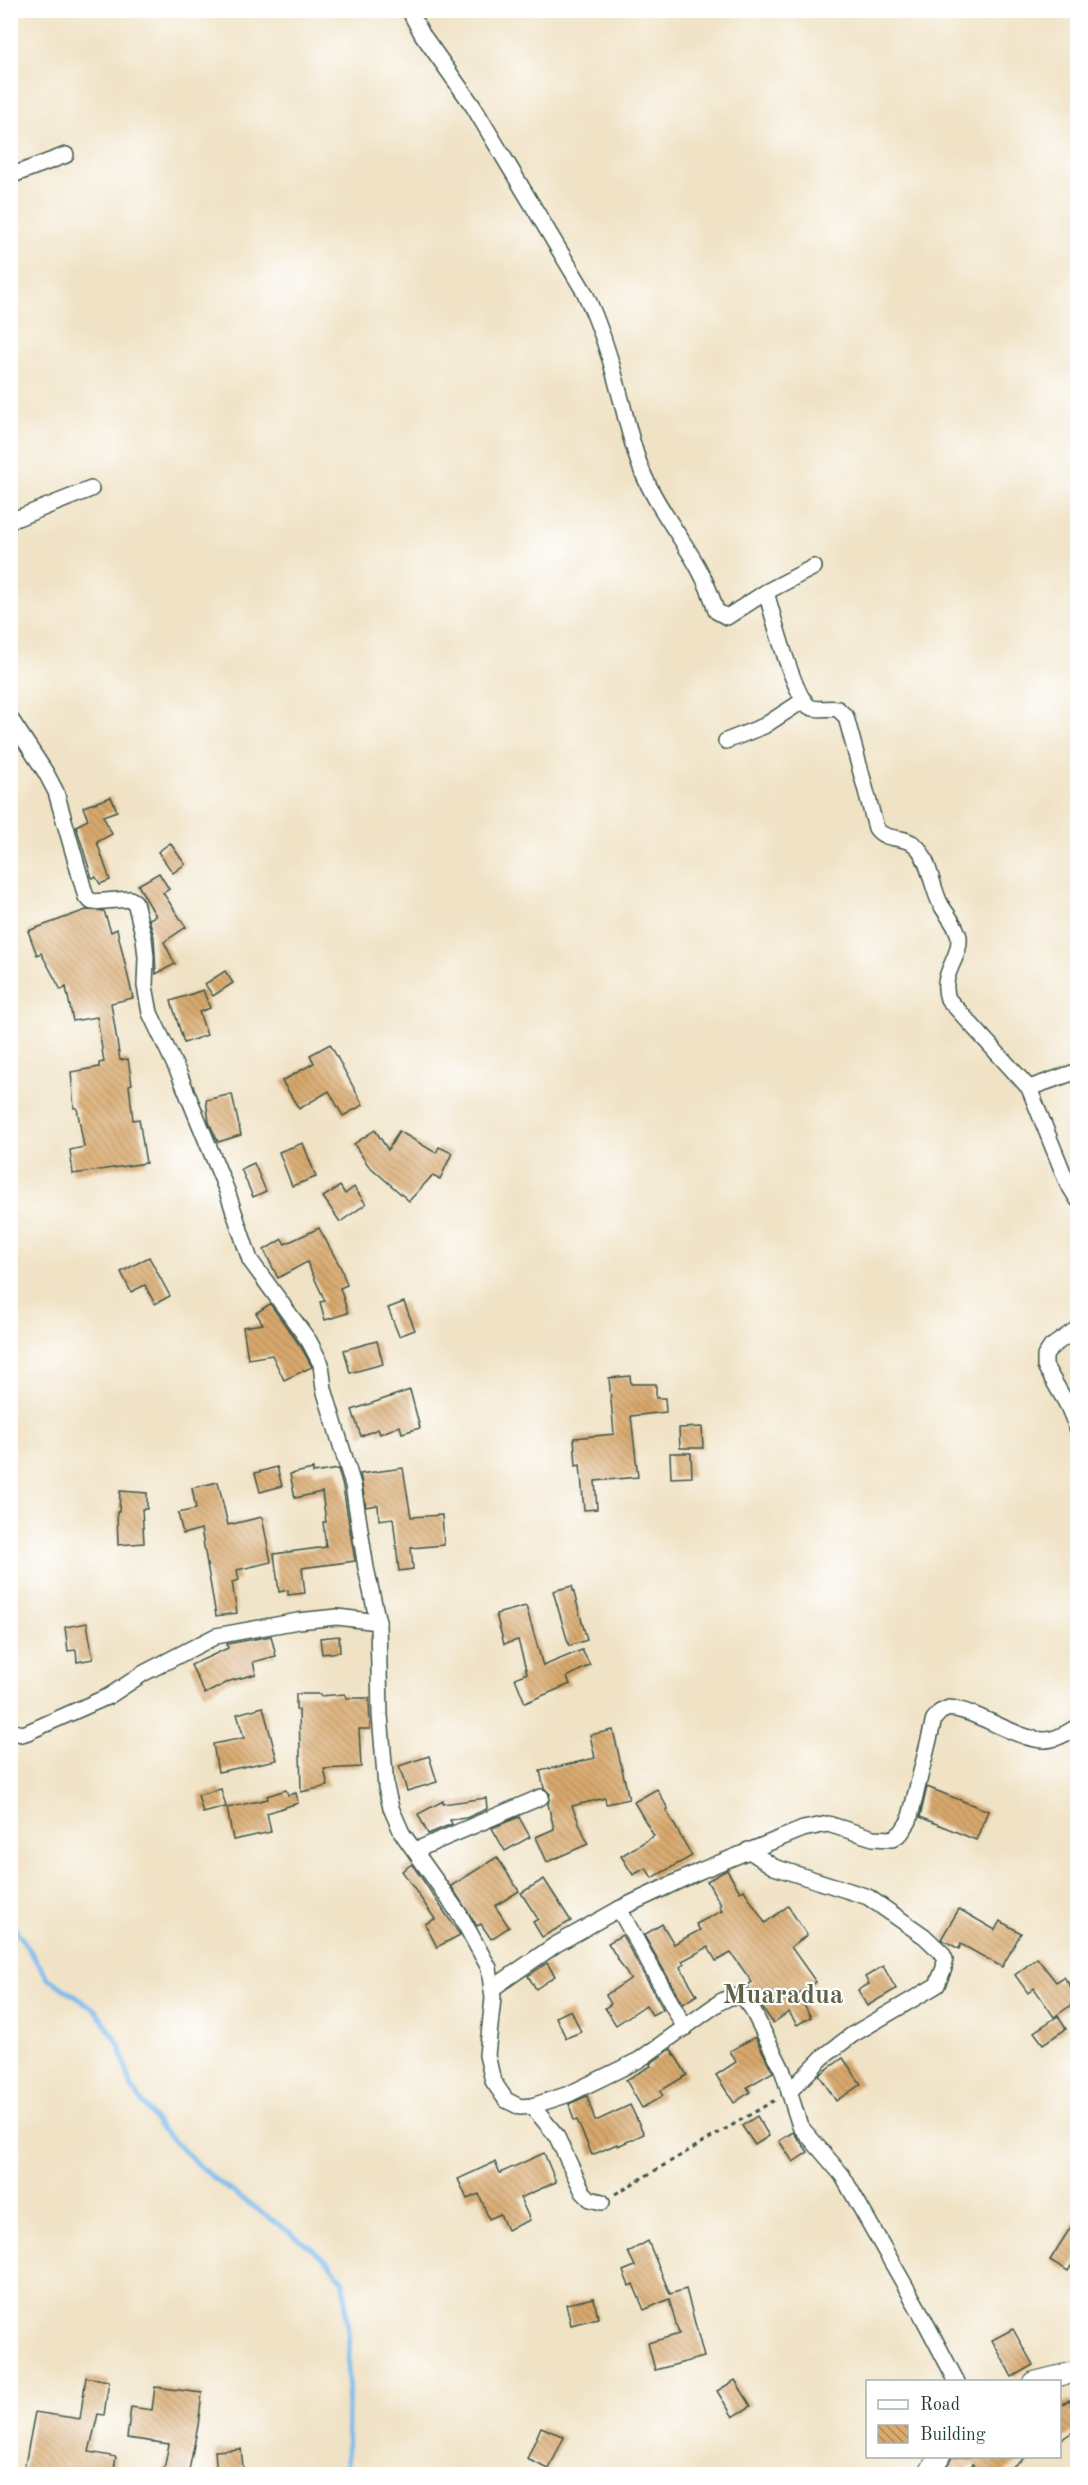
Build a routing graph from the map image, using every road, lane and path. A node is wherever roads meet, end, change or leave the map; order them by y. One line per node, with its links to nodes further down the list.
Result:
1 (409, 10): 7 (street)
2 (66, 155): 3 (street)
3 (10, 176)
4 (91, 489): 5 (street)
5 (10, 521)
6 (814, 567): 7 (street)
7 (766, 592): 8 (street)
8 (804, 700): 10 (street); 12 (street)
9 (10, 718): 16 (street)
10 (726, 741)
11 (1077, 1071): 12 (street)
12 (1029, 1088): 13 (street)
13 (1077, 1200)
14 (1077, 1328): 15 (street)
15 (1077, 1430)
16 (378, 1622): 18 (street); 20 (street)
17 (1077, 1726): 21 (street)
18 (10, 1731)
19 (542, 1797): 20 (street)
20 (416, 1850): 23 (street)
21 (748, 1850): 22 (street); 25 (street)
22 (619, 1909): 23 (street); 24 (street)
23 (493, 1988): 26 (street)
24 (685, 2028): 25 (street); 26 (street)
25 (789, 2092): 27 (path); 29 (street)
26 (532, 2106): 27 (street)
27 (602, 2202)
28 (1077, 2369): 30 (street)
29 (956, 2380)
30 (1042, 2380)
31 (939, 2458): 32 (street)
32 (928, 2475)

